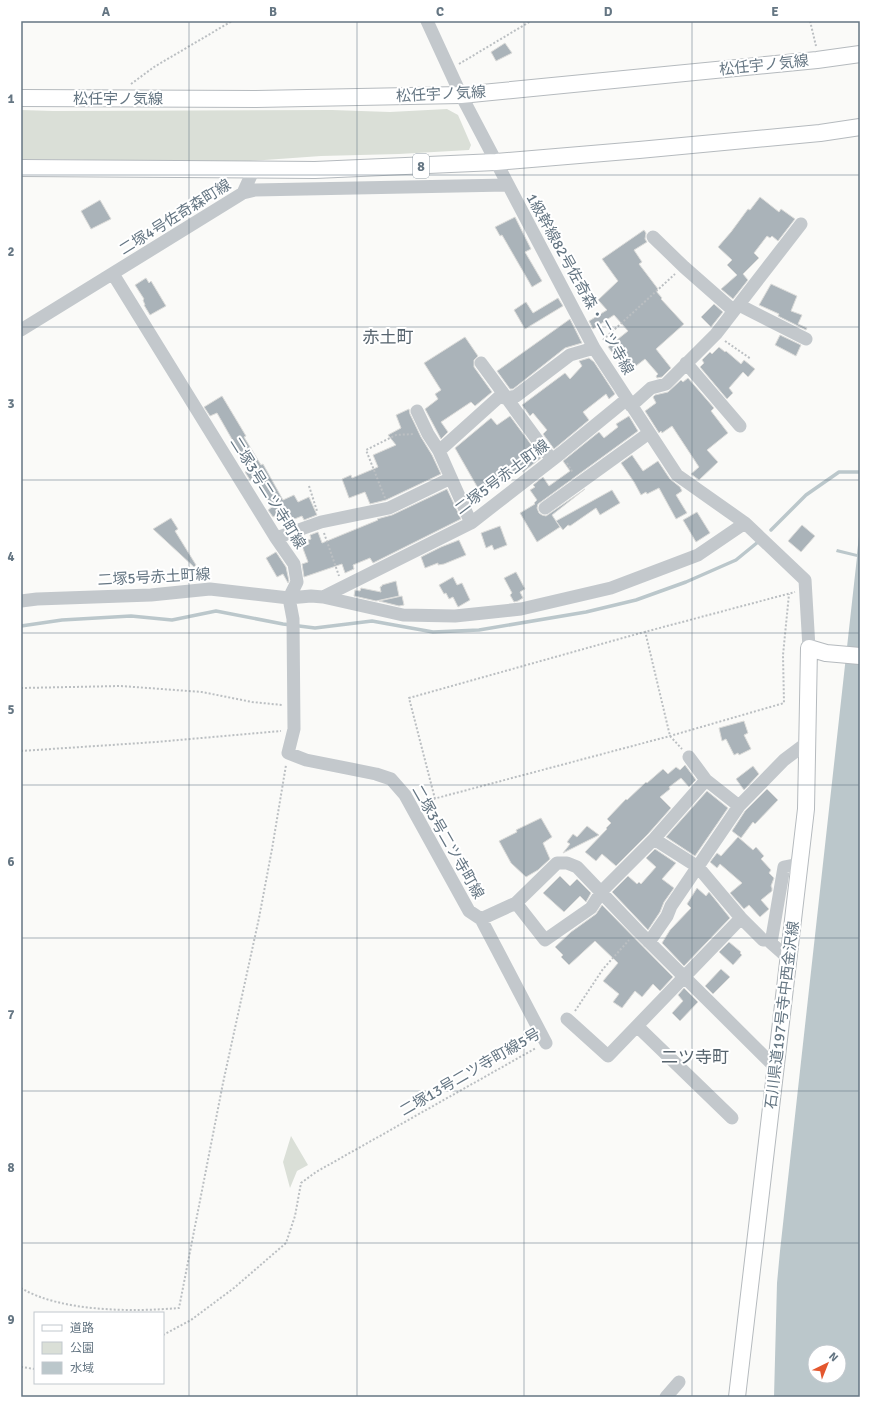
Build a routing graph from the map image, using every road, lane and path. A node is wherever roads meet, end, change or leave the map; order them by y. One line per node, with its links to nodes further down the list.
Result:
1 (232, 21): 8 (path)
2 (427, 21): 7 (street, 1級幹線82号佐奇森・二ツ寺線)
3 (531, 21): 7 (path)
4 (810, 21): 6 (path)
5 (860, 54): 6 (main road, 松任宇ノ気線)
6 (817, 60): 9 (main road, 松任宇ノ気線)
7 (450, 70): 9 (street, 1級幹線82号佐奇森・二ツ寺線)
8 (130, 85)
9 (461, 95): 10 (main road, 松任宇ノ気線); 12 (street, 1級幹線82号佐奇森・二ツ寺線)
10 (21, 98)
11 (860, 127): 12 (main road, 8)
12 (496, 162): 14 (main road, 8); 15 (street, 1級幹線82号佐奇森・二ツ寺線)
13 (21, 168): 14 (main road, 8)
14 (253, 171): 16 (street)
15 (507, 184): 16 (street, 二塚4号佐奇森町線); 25 (street, 1級幹線82号佐奇森・二ツ寺線)
16 (243, 193): 20 (street, 二塚4号佐奇森町線)
17 (801, 224): 21 (street, 二塚5号赤土町線)
18 (653, 237): 19 (street)
19 (684, 267): 21 (street); 25 (path)
20 (113, 274): 22 (street, 二塚4号佐奇森町線); 45 (street, 二塚3号二ツ寺町線)
21 (736, 308): 23 (street, 二塚5号赤土町線); 24 (street)
22 (21, 330)
23 (716, 334): 26 (path); 28 (street, 二塚5号赤土町線)
24 (806, 339)
25 (594, 348): 29 (street); 30 (street, 1級幹線82号佐奇森・二ツ寺線)
26 (751, 359)
27 (481, 363): 29 (street)
28 (686, 363): 30 (street, 二塚5号赤土町線); 32 (street)
29 (506, 398): 35 (street); 36 (street)
30 (629, 403): 33 (street, 1級幹線82号佐奇森・二ツ寺線); 36 (street, 二塚5号赤土町線)
31 (417, 411): 34 (street)
32 (740, 426)
33 (649, 433): 38 (street); 44 (street, 1級幹線82号佐奇森・二ツ寺線)
34 (428, 434): 35 (street); 40 (path)
35 (439, 451): 37 (street)
36 (556, 457): 38 (path); 43 (street, 二塚5号赤土町線)
37 (451, 478): 40 (street); 43 (street)
38 (579, 483): 41 (street)
39 (309, 486): 42 (path)
40 (388, 508): 42 (street)
41 (545, 508)
42 (321, 522): 45 (street); 46 (path)
43 (471, 523): 46 (street, 二塚5号赤土町線)
44 (745, 523): 47 (street, 1級幹線82号佐奇森・二ツ寺線); 49 (street, 二塚5号赤土町線)
45 (276, 538): 50 (street, 二塚3号二ツ寺町線)
46 (343, 586): 49 (street, 二塚5号赤土町線)
47 (806, 589): 48 (path); 53 (street, 1級幹線82号佐奇森・二ツ寺線)
48 (789, 594): 52 (path); 58 (path)
49 (323, 597): 50 (street, 二塚5号赤土町線)
50 (289, 598): 51 (street, 二塚5号赤土町線); 56 (street)
51 (21, 601)
52 (645, 631): 58 (path); 64 (path)
53 (809, 648): 54 (main road); 59 (main road, 石川県道197号寺中西金沢線)
54 (860, 656)
55 (21, 688): 56 (path)
56 (294, 706): 57 (street)
57 (294, 729): 60 (path); 61 (street)
58 (670, 736): 62 (path); 64 (path)
59 (808, 742): 66 (street); 80 (main road, 石川県道197号寺中西金沢線)
60 (21, 752)
61 (288, 753): 65 (street, 二塚3号二ツ寺町線); 82 (path)
62 (688, 757): 63 (street)
63 (706, 780): 66 (street); 67 (street)
64 (435, 799): 65 (path)
65 (411, 806): 72 (street, 二塚3号二ツ寺町線)
66 (739, 806): 68 (street)
67 (654, 839): 68 (street); 69 (street)
68 (698, 867): 71 (street); 75 (street)
69 (602, 891): 70 (street, 二塚3号二ツ寺町線); 70 (street); 73 (street, 二塚3号二ツ寺町線)
70 (516, 903): 72 (street, 二塚3号二ツ寺町線)
71 (741, 918): 74 (street); 76 (street)
72 (481, 919): 79 (street)
73 (638, 931): 75 (street, 二塚3号二ツ寺町線); 77 (path)
74 (763, 940)
75 (649, 942): 76 (street, 二塚3号二ツ寺町線)
76 (684, 977): 78 (street); 80 (street, 二塚3号二ツ寺町線)
77 (567, 1019): 78 (street)
78 (637, 1026): 81 (street)
79 (546, 1043): 83 (path, 二塚13号二ツ寺町線5号)
80 (775, 1067): 88 (main road, 石川県道197号寺中西金沢線)
81 (732, 1118)
82 (21, 1288)
83 (164, 1334)
84 (21, 1367): 85 (path)
85 (34, 1369)
86 (679, 1382): 87 (street)
87 (666, 1397)
88 (737, 1397)

